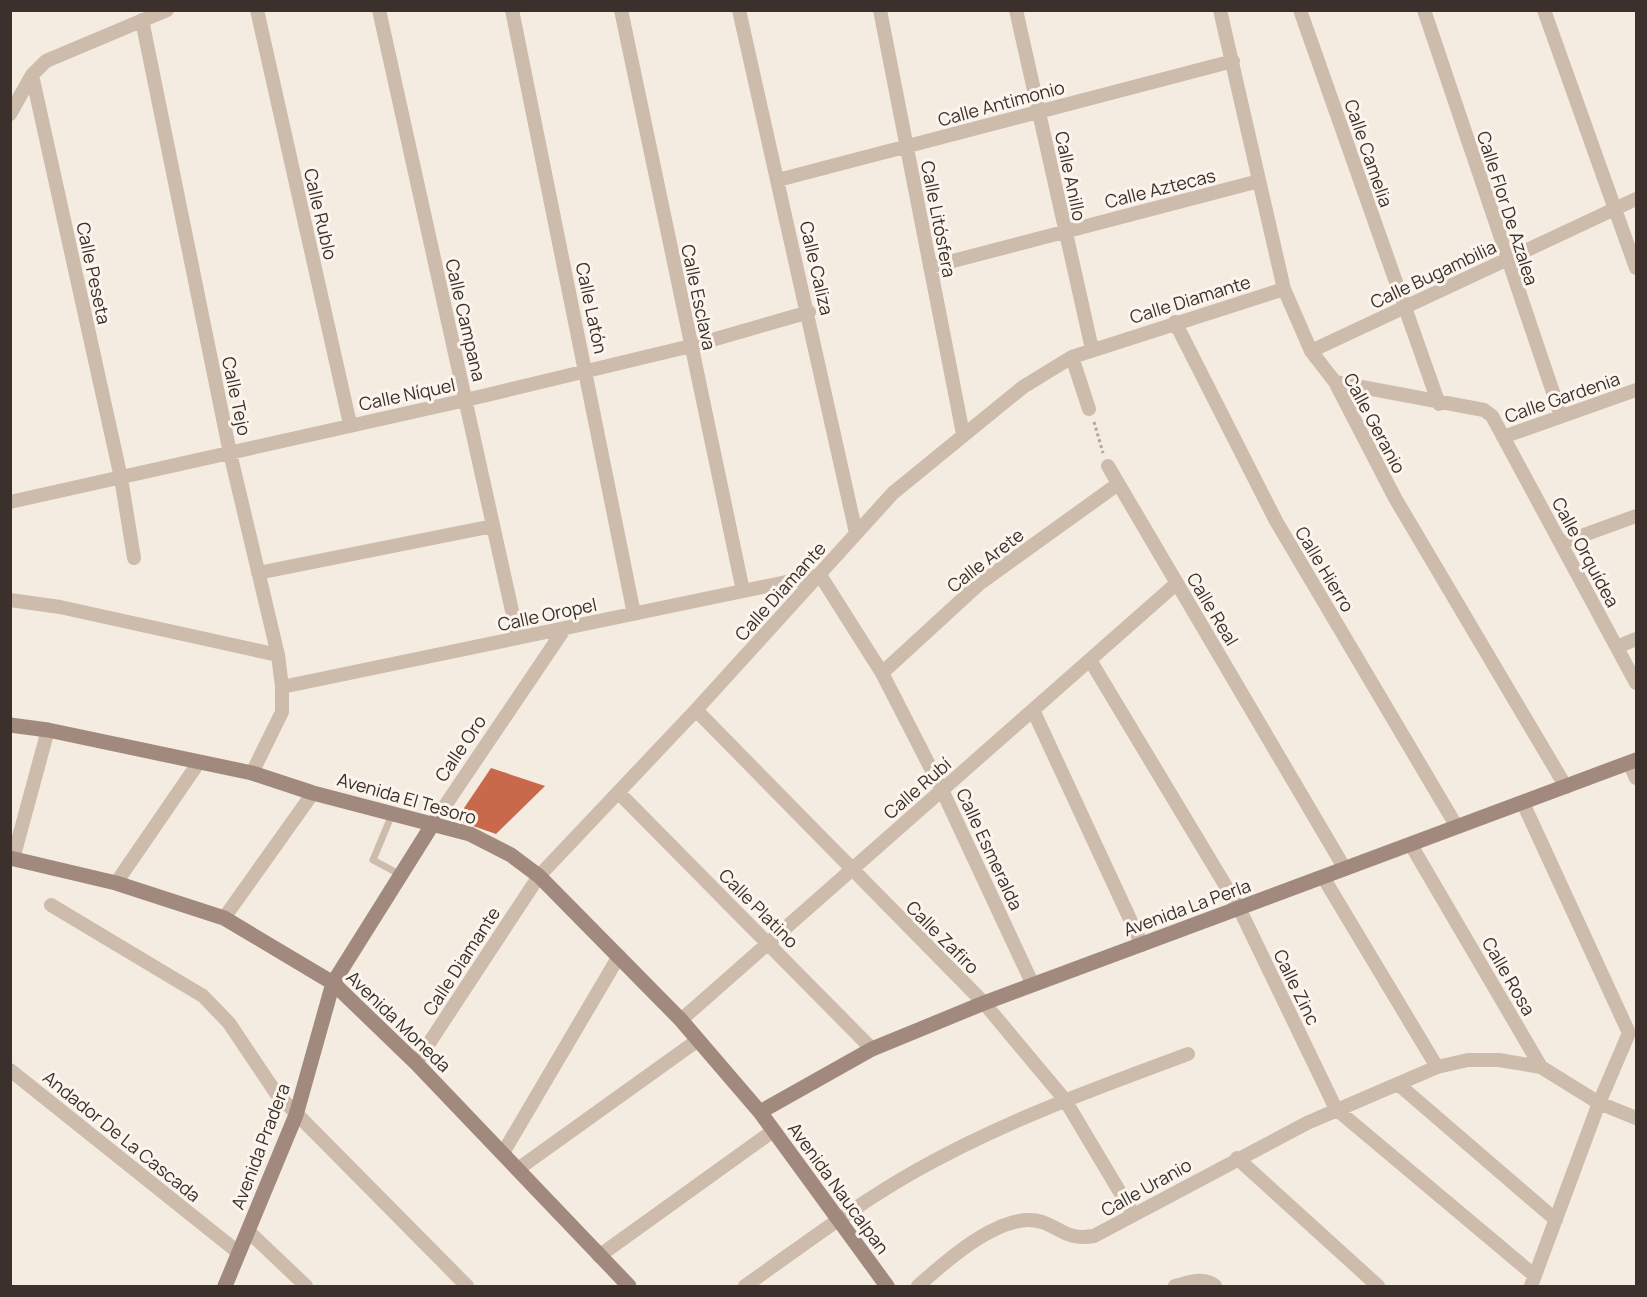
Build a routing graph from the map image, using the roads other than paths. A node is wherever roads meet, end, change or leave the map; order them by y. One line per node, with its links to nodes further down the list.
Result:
1 (167, 10): 13 (street)
2 (257, 10): 42 (street, Calle Rublo)
3 (379, 10): 38 (street, Calle Campana)
4 (512, 10): 35 (street, Calle Latón)
5 (621, 10): 31 (street, Calle Esclava)
6 (739, 10): 19 (street, Calle Caliza)
7 (879, 10): 18 (street, Calle Litósfera)
8 (1016, 10): 16 (street, Calle Anillo)
9 (1220, 10): 14 (street, Calle Geranio)
10 (1300, 10): 28 (street, Calle Camelia)
11 (1424, 10): 24 (street, Calle Flor De Azalea)
12 (1544, 10): 22 (street)
13 (142, 20): 15 (street); 45 (street, Calle Tejo)
14 (1233, 62): 16 (street, Calle Antimonio); 20 (street, Calle Geranio)
15 (32, 75): 17 (street); 47 (street, Calle Peseta)
16 (1039, 112): 18 (street, Calle Antimonio); 23 (street, Calle Anillo)
17 (10, 114)
18 (907, 147): 19 (street, Calle Antimonio); 25 (street, Calle Litósfera)
19 (778, 180): 29 (street, Calle Caliza)
20 (1259, 181): 23 (street, Calle Aztecas); 27 (street, Calle Geranio)
21 (1636, 199): 22 (street, Calle Bugambilia)
22 (1614, 209): 24 (street, Calle Bugambilia); 26 (street)
23 (1065, 231): 25 (street, Calle Aztecas); 32 (street, Calle Anillo)
24 (1506, 259): 28 (street, Calle Bugambilia); 41 (street, Calle Flor De Azalea)
25 (930, 267): 43 (street, Calle Litósfera)
26 (1636, 268)
27 (1284, 289): 30 (street, Calle Diamante); 33 (street, Calle Geranio)
28 (1404, 308): 33 (street, Calle Bugambilia); 39 (street)
29 (808, 312): 31 (street, Calle Níquel); 52 (street, Calle Caliza)
30 (1175, 322): 32 (street, Calle Diamante); 85 (street, Calle Hierro)
31 (691, 346): 35 (street, Calle Níquel); 58 (street, Calle Esclava)
32 (1092, 349): 34 (street, Calle Diamante)
33 (1311, 351): 36 (street, Calle Geranio)
34 (1072, 357): 40 (street); 43 (street, Calle Diamante)
35 (587, 370): 38 (street, Calle Níquel); 60 (street, Calle Latón)
36 (1335, 382): 39 (street, Calle Gardenia); 78 (street, Calle Geranio)
37 (1636, 390): 41 (street, Calle Gardenia)
38 (466, 400): 42 (street, Calle Níquel); 51 (street, Calle Campana)
39 (1439, 404): 44 (street, Calle Gardenia)
40 (1089, 408)
41 (1561, 416): 44 (street, Calle Gardenia)
42 (350, 424): 45 (street, Calle Níquel)
43 (963, 434): 52 (street, Calle Diamante)
44 (1503, 437): 53 (street, Calle Orquídea)
45 (230, 453): 47 (street, Calle Níquel); 55 (street, Calle Tejo)
46 (1108, 466): 48 (street, Calle Real)
47 (121, 478): 49 (street, Calle Níquel); 54 (street, Calle Peseta)
48 (1118, 484): 57 (street, Calle Real); 67 (street, Calle Arete)
49 (10, 502)
50 (1636, 516): 53 (street)
51 (493, 526): 55 (street); 62 (street, Calle Campana)
52 (856, 533): 56 (street, Calle Diamante)
53 (1562, 543): 64 (street, Calle Orquídea)
54 (134, 558)
55 (258, 573): 65 (street, Calle Tejo)
56 (820, 575): 58 (street, Calle Oropel); 67 (street, Calle Esmeralda); 70 (street, Calle Diamante)
57 (1177, 583): 66 (street, Calle Rubí); 88 (street, Calle Real)
58 (743, 591): 60 (street, Calle Oropel)
59 (10, 600): 65 (street)
60 (634, 614): 61 (street, Calle Oropel)
61 (565, 628): 62 (street, Calle Oropel); 84 (street, Calle Oro)
62 (518, 638): 69 (street, Calle Oropel)
63 (1636, 639): 64 (street)
64 (1617, 647): 68 (street, Calle Orquídea)
65 (278, 655): 69 (street, Calle Tejo)
66 (1090, 660): 71 (street, Calle Rubí); 95 (street, Calle Zinc)
67 (882, 673): 79 (street, Calle Esmeralda)
68 (1636, 683)
69 (282, 687): 76 (street, Calle Tejo)
70 (696, 710): 81 (street, Calle Diamante); 89 (street, Calle Zafiro)
71 (1033, 710): 79 (street, Calle Rubí); 98 (street)
72 (10, 725): 73 (main road, Avenida El Tesoro)
73 (48, 730): 74 (main road, Avenida El Tesoro); 87 (street)
74 (199, 762): 76 (main road, Avenida El Tesoro); 93 (street)
75 (1633, 762): 77 (street); 78 (main road, Avenida La Perla)
76 (252, 773): 80 (main road, Avenida El Tesoro)
77 (1636, 778)
78 (1566, 787): 82 (main road, Avenida La Perla)
79 (942, 790): 89 (street, Calle Rubí); 101 (street, Calle Esmeralda)
80 (313, 793): 83 (main road, Avenida El Tesoro); 96 (street)
81 (619, 793): 91 (street, Calle Diamante); 97 (street, Calle Platino)
82 (1523, 803): 85 (main road, Avenida La Perla); 104 (street)
83 (393, 812): 84 (main road, Avenida El Tesoro); 90 (lane)
84 (434, 822): 90 (main road, Calle Oro); 91 (main road, Avenida El Tesoro)
85 (1457, 827): 86 (main road, Avenida La Perla)
86 (1410, 845): 88 (main road, Avenida La Perla); 110 (street, Calle Rosa)
87 (12, 858): 93 (main road, Avenida Moneda)
88 (1345, 869): 92 (main road, Avenida La Perla)
89 (851, 870): 97 (street, Calle Rubí); 102 (street, Calle Zafiro)
90 (401, 875): 100 (main road, Calle Oro)
91 (538, 876): 99 (main road, Avenida El Tesoro); 108 (street, Calle Diamante)
92 (1323, 877): 95 (main road, Avenida La Perla); 109 (street)
93 (116, 884): 96 (main road, Avenida Moneda)
94 (51, 905): 117 (street)
95 (1239, 908): 98 (main road, Avenida La Perla); 115 (street, Calle Zinc)
96 (224, 918): 100 (main road, Avenida Moneda)
97 (769, 944): 103 (street, Calle Rubí); 106 (street, Calle Platino)
98 (1142, 945): 101 (main road, Avenida La Perla)
99 (619, 956): 103 (main road, Avenida El Tesoro); 120 (street)
100 (333, 983): 108 (main road, Avenida Moneda); 117 (main road, Avenida Pradera)
101 (1034, 985): 102 (main road, Avenida La Perla)
102 (984, 1004): 106 (main road, Avenida La Perla); 113 (street, Calle Zafiro)
103 (681, 1020): 105 (main road, Avenida El Tesoro)
104 (1633, 1035): 114 (street)
105 (698, 1040): 116 (main road, Avenida El Tesoro); 122 (street)
106 (872, 1049): 116 (main road, Avenida La Perla)
107 (1188, 1054): 113 (street)
108 (416, 1063): 120 (main road, Avenida Moneda)
109 (1437, 1067): 110 (street, Calle Uranio); 112 (street, Calle Uranio)
110 (1541, 1067): 114 (street, Calle Rosa)
111 (10, 1070): 127 (street, Andador De La Cascada)
112 (1398, 1084): 115 (street, Calle Uranio); 125 (street)
113 (1065, 1100): 123 (street, Calle Zafiro); 124 (street)
114 (1599, 1103): 118 (street, Calle Rosa); 125 (street)
115 (1336, 1109): 121 (street, Calle Uranio); 129 (street, Calle Zinc)
116 (760, 1112): 119 (main road, Avenida Naucalpan)
117 (296, 1115): 126 (main road, Avenida Pradera); 133 (street)
118 (1636, 1118)
119 (773, 1131): 124 (main road, Avenida Naucalpan); 128 (street)
120 (503, 1153): 122 (main road, Avenida Moneda)
121 (1237, 1158): 123 (street, Calle Uranio); 139 (street)
122 (518, 1169): 128 (main road, Avenida Moneda)
123 (1133, 1214): 136 (street, Calle Uranio)
124 (840, 1220): 134 (street); 135 (main road, Avenida Naucalpan)
125 (1556, 1220): 129 (street)
126 (248, 1231): 127 (main road, Avenida Pradera); 132 (street)
127 (239, 1253): 131 (main road, Avenida Pradera)
128 (599, 1256): 130 (main road, Avenida Moneda)
129 (1533, 1281)
130 (625, 1285)
131 (225, 1287)
132 (306, 1287)
133 (467, 1287)
134 (745, 1287)
135 (887, 1287)
136 (918, 1287)
137 (1175, 1287): 138 (street)
138 (1215, 1287)
139 (1378, 1287)

